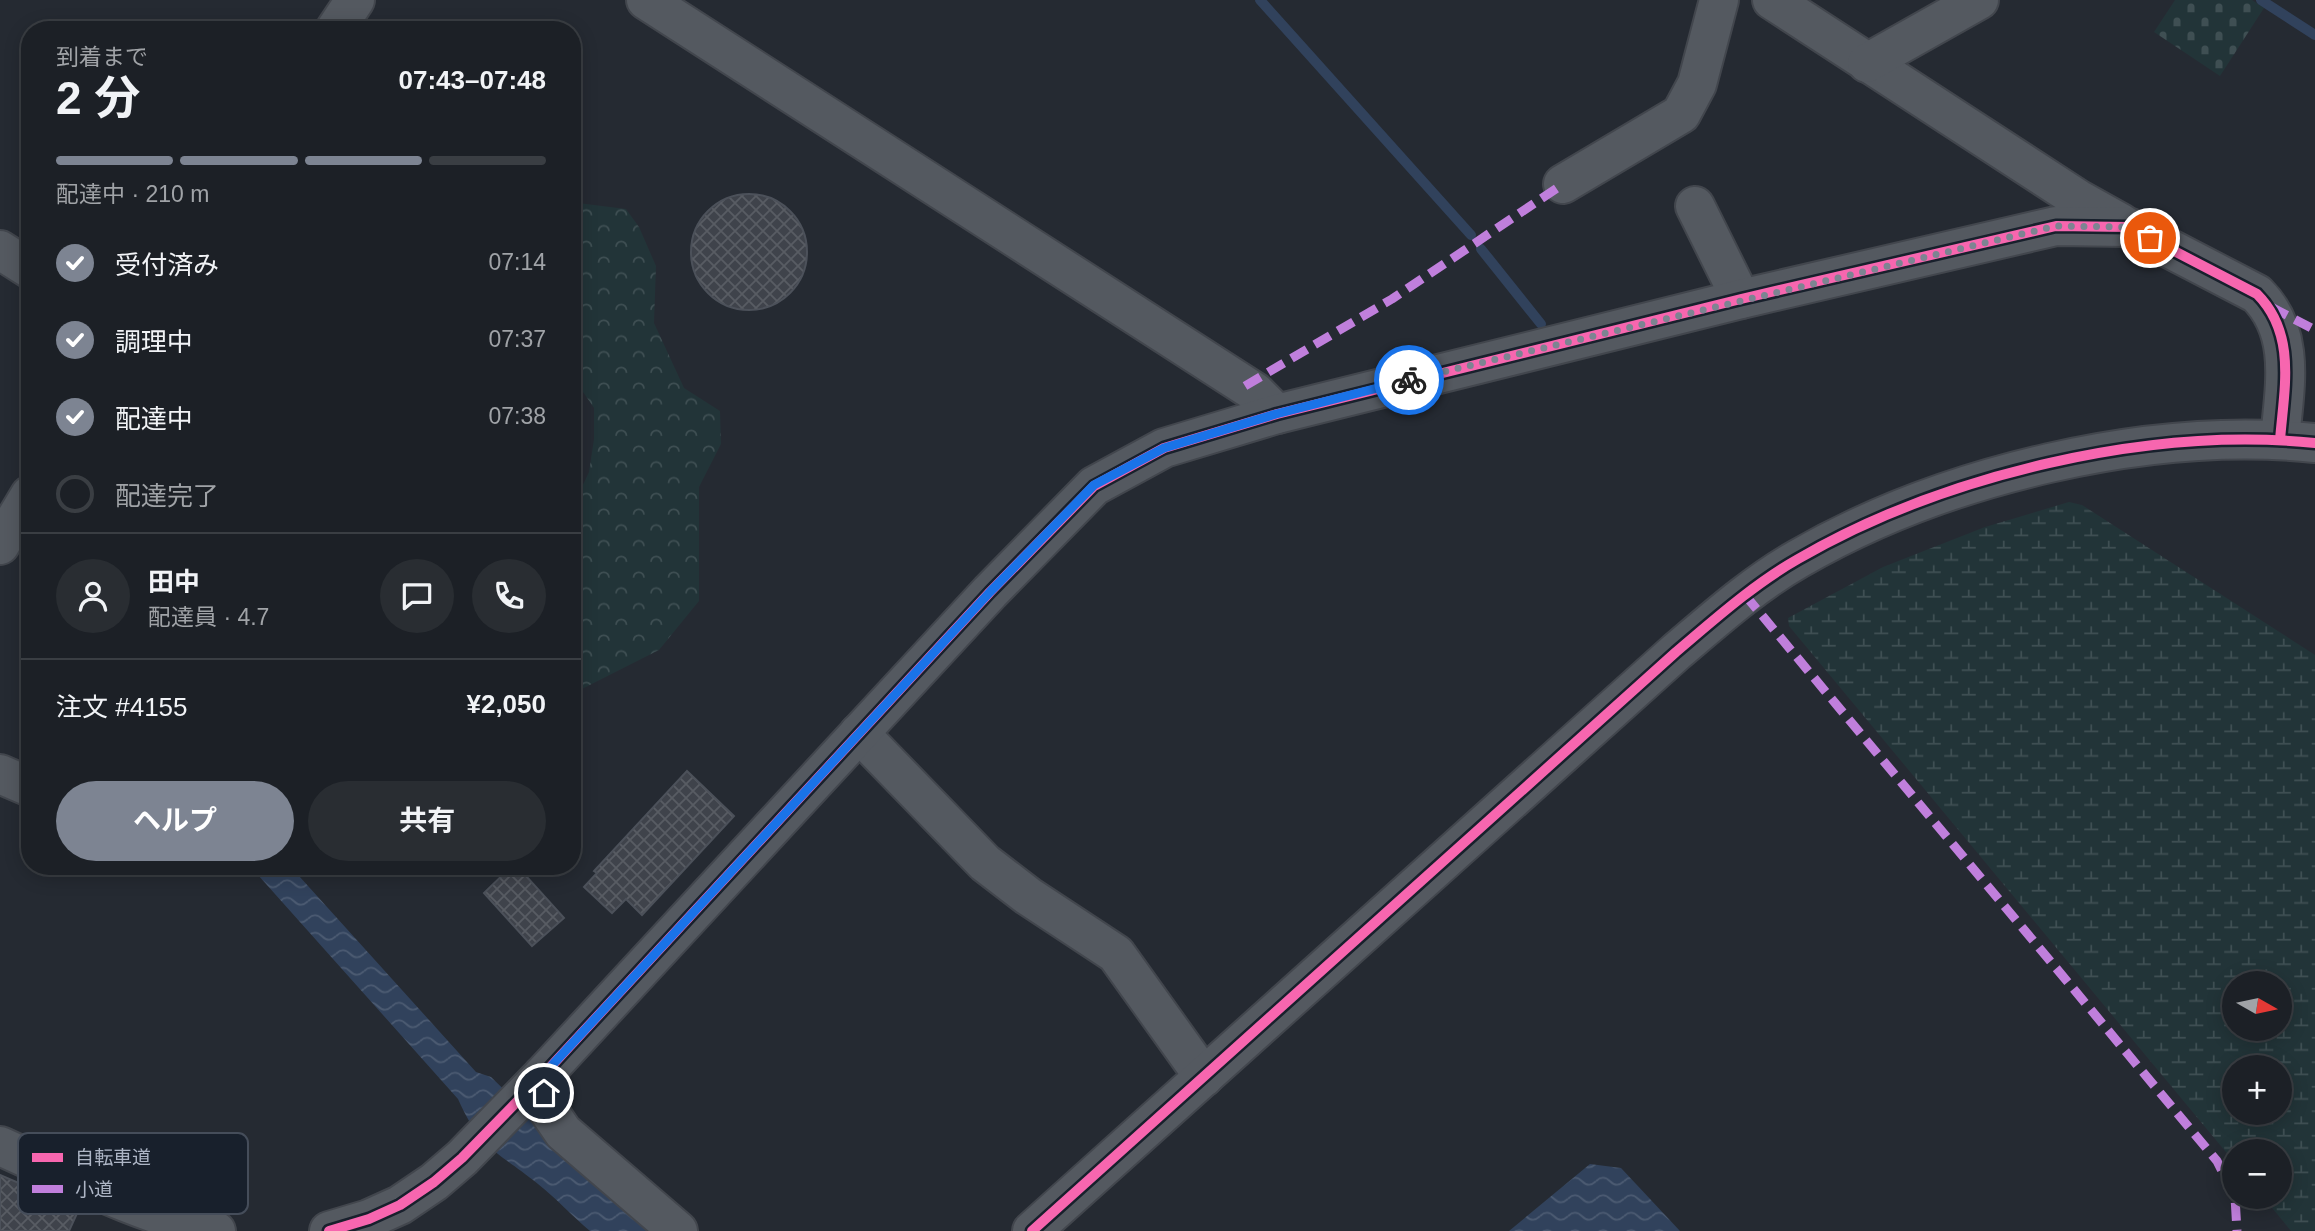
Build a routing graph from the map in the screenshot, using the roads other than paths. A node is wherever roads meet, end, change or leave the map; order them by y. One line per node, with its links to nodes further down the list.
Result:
1 (355, 0): 6 (street)
2 (646, 0): 14 (street)
3 (1719, 0): 8 (street)
4 (1772, 0): 7 (street)
5 (1979, 0): 7 (street)
6 (341, 21)
7 (1867, 63): 10 (street)
8 (1563, 184)
9 (1695, 206): 13 (street)
10 (2128, 227): 13 (street); 15 (street)
11 (0, 250): 12 (street)
12 (21, 263)
13 (1741, 299): 14 (street)
14 (1276, 414): 16 (street)
15 (2298, 442): 20 (street)
16 (859, 733): 19 (street); 20 (street)
17 (0, 774): 18 (street)
18 (21, 783)
19 (543, 1075): 25 (street); 26 (street)
20 (1204, 1076): 27 (street)
21 (0, 1146): 22 (street)
22 (18, 1154)
23 (155, 1214): 24 (street)
24 (216, 1231)
25 (329, 1231)
26 (678, 1231)
27 (1032, 1231)

